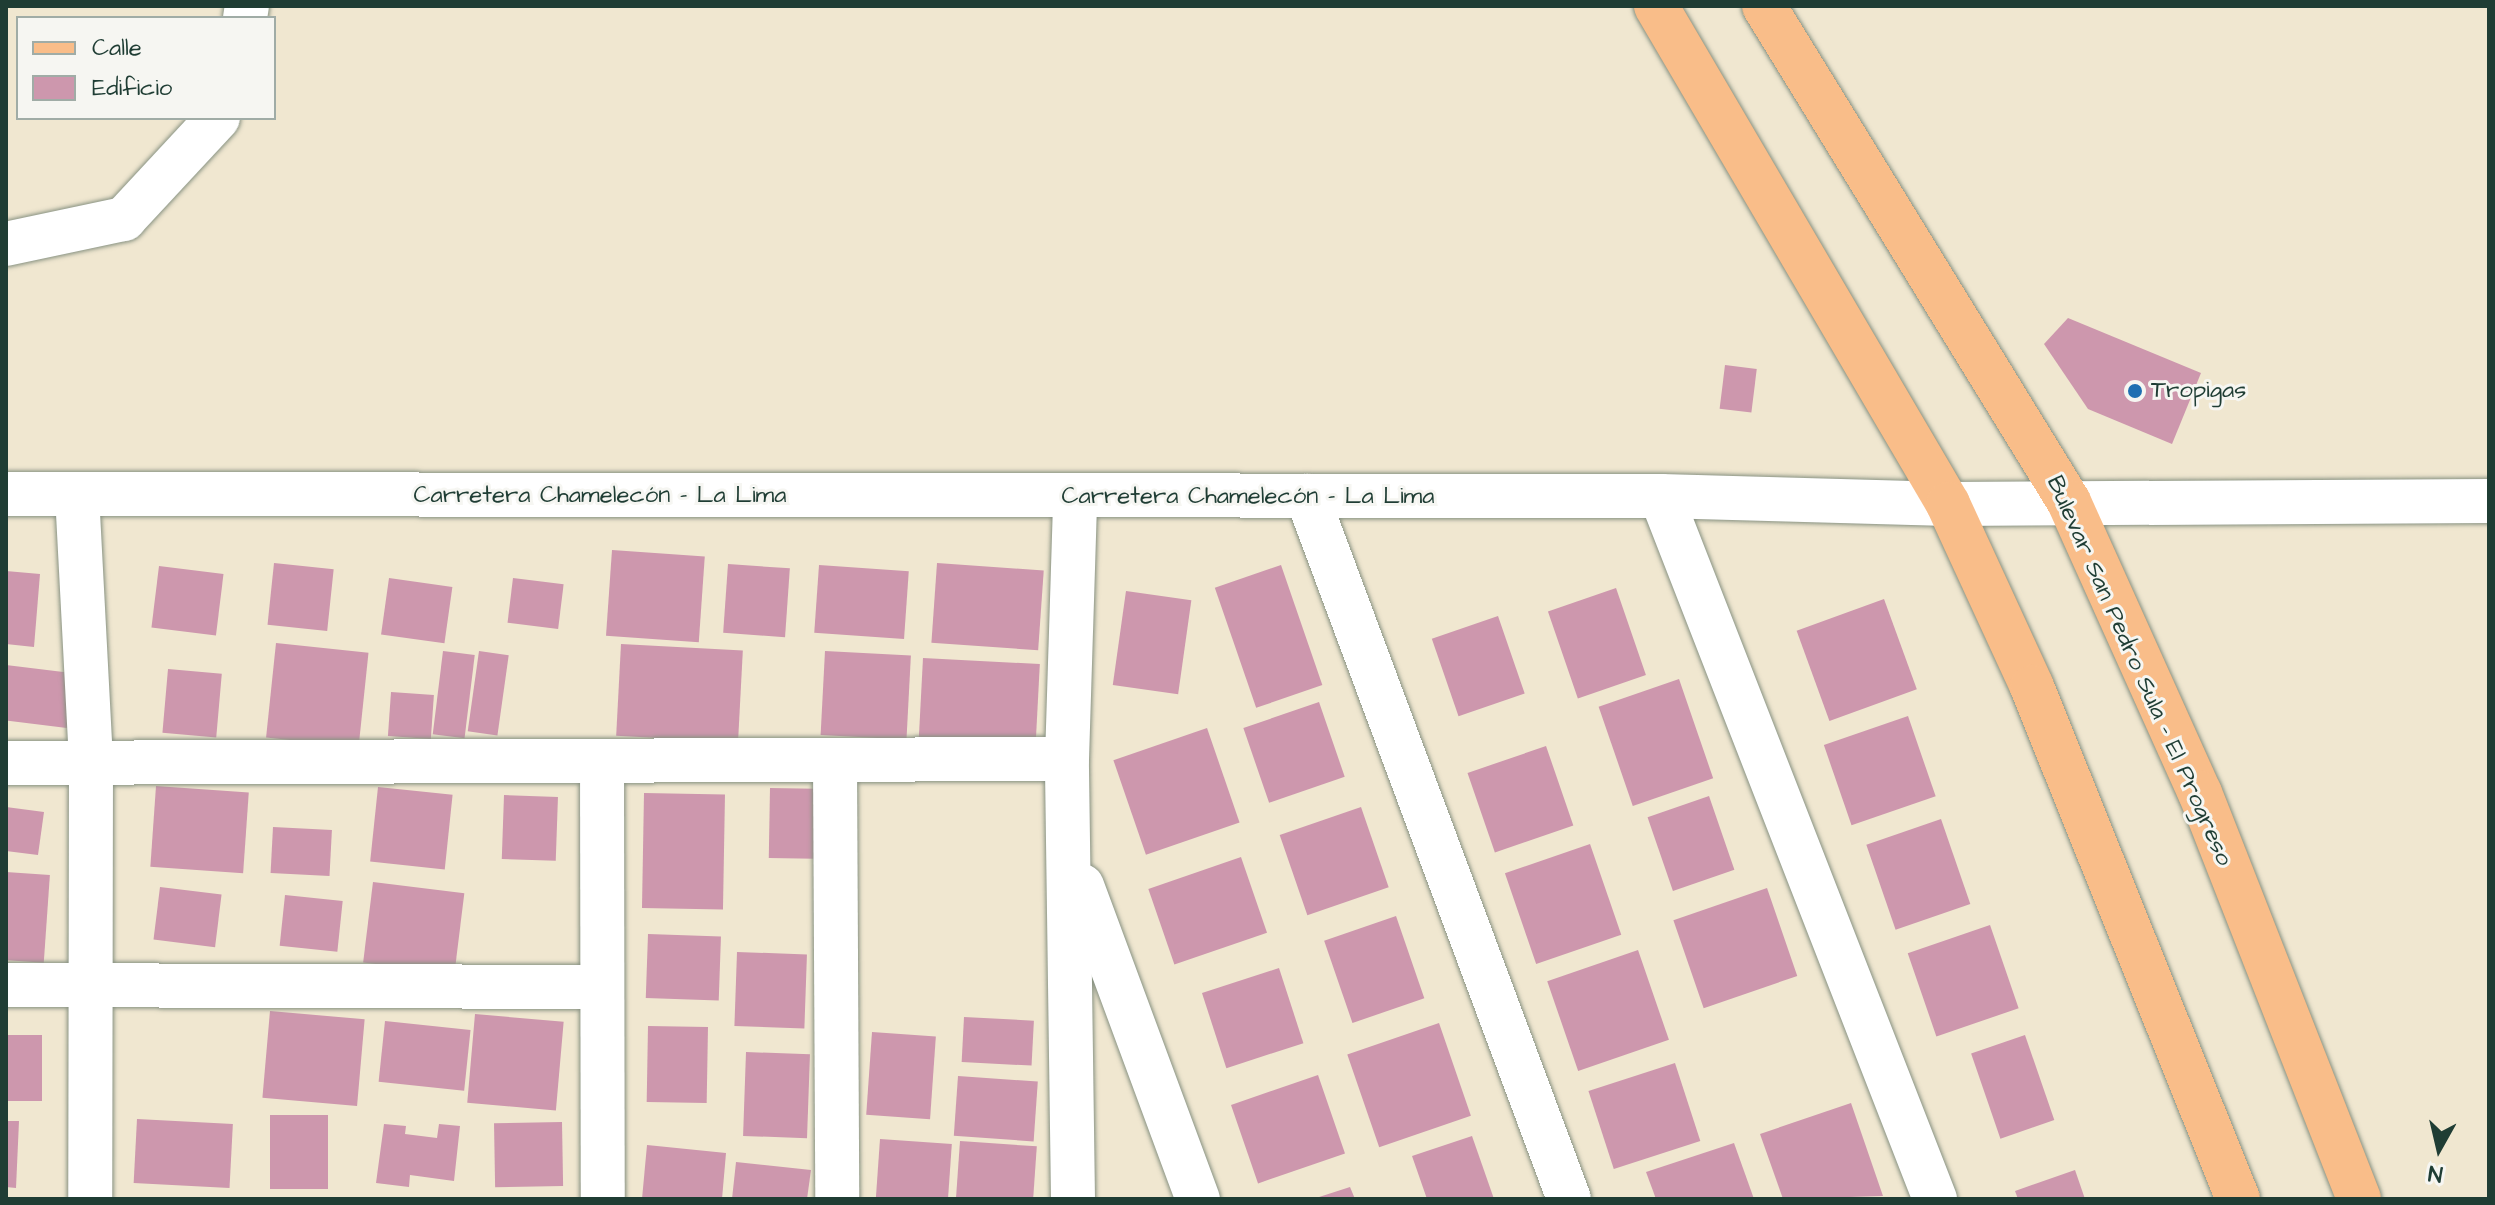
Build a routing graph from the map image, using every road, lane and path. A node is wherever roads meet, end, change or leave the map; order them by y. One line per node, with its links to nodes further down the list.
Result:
1 (1656, 6): 12 (main road)
2 (1764, 6): 11 (main road, Bulevar San Pedro Sula - El Progreso)
3 (216, 120): 4 (street)
4 (6, 244)
5 (6, 494): 6 (street, Carretera Chamelecón - La Lima)
6 (77, 494): 9 (street, Carretera Chamelecón - La Lima); 17 (street)
7 (1307, 496): 8 (street, Carretera Chamelecón - La Lima); 9 (street, Carretera Chamelecón - La Lima); 27 (street)
8 (1661, 496): 12 (street, Carretera Chamelecón - La Lima); 28 (street)
9 (1075, 498): 13 (street)
10 (2489, 501): 11 (street, Carretera Chamelecón - La Lima)
11 (2069, 502): 12 (street, Carretera Chamelecón - La Lima); 30 (main road, Bulevar San Pedro Sula - El Progreso)
12 (1948, 504): 29 (main road)
13 (1067, 759): 15 (street); 18 (street)
14 (602, 761): 15 (street); 17 (street); 21 (street)
15 (835, 762): 24 (street)
16 (6, 763): 17 (street)
17 (91, 763): 20 (street)
18 (1071, 858): 25 (street); 26 (street)
19 (6, 985): 20 (street)
20 (94, 985): 21 (street); 22 (street)
21 (600, 987): 23 (street)
22 (90, 1199)
23 (603, 1199)
24 (837, 1199)
25 (1073, 1199)
26 (1198, 1199)
27 (1569, 1199)
28 (1935, 1199)
29 (2238, 1199)
30 (2359, 1199)

